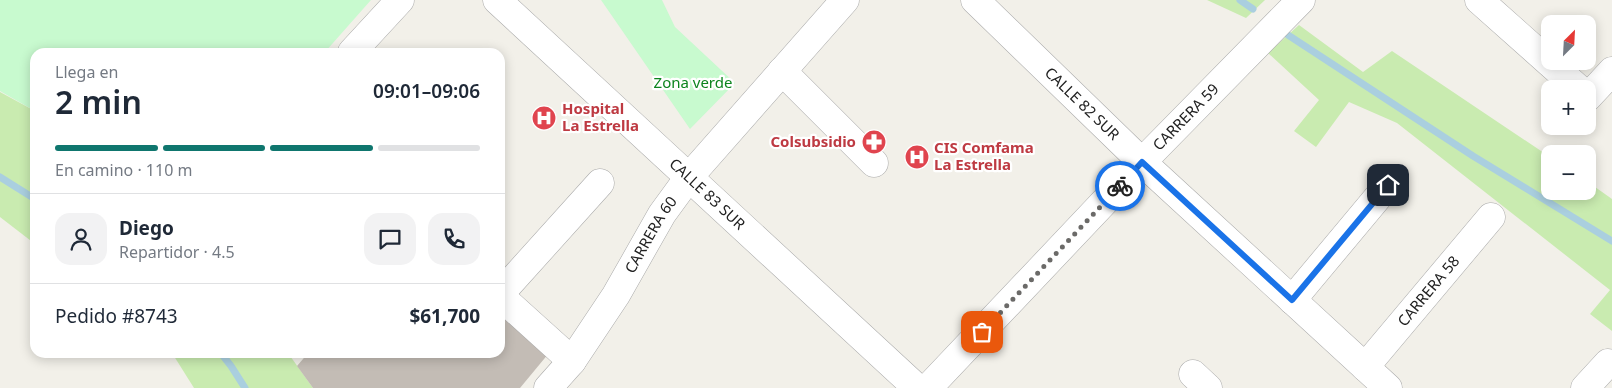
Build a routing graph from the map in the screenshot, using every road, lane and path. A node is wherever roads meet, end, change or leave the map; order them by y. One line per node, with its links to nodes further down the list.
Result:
1 (400, 0): 7 (street)
2 (497, 0): 14 (street, CALLE 83 SUR)
3 (845, 0): 9 (street, CARRERA 60)
4 (975, 0): 13 (street, CALLE 82 SUR)
5 (1301, 0): 13 (street, CARRERA 59)
6 (1479, 0): 10 (street)
7 (356, 48)
8 (1612, 71): 11 (street)
9 (782, 72): 12 (street); 14 (street, CARRERA 60)
10 (1569, 80)
11 (1596, 85)
12 (874, 162)
13 (1142, 162): 20 (street, CALLE 82 SUR); 26 (street, CARRERA 59)
14 (689, 177): 21 (street, CARRERA 60); 25 (street, CALLE 83 SUR)
15 (600, 183): 18 (street)
16 (1388, 185): 20 (street)
17 (1491, 217): 23 (street, CARRERA 58)
18 (505, 289)
19 (505, 300): 21 (street)
20 (1292, 300): 23 (street, CALLE 82 SUR)
21 (572, 361): 24 (street, CARRERA 60)
22 (1608, 363): 28 (street)
23 (1365, 367): 27 (street, CALLE 82 SUR)
24 (548, 388)
25 (917, 388)
26 (928, 388)
27 (1388, 388)
28 (1585, 388)

